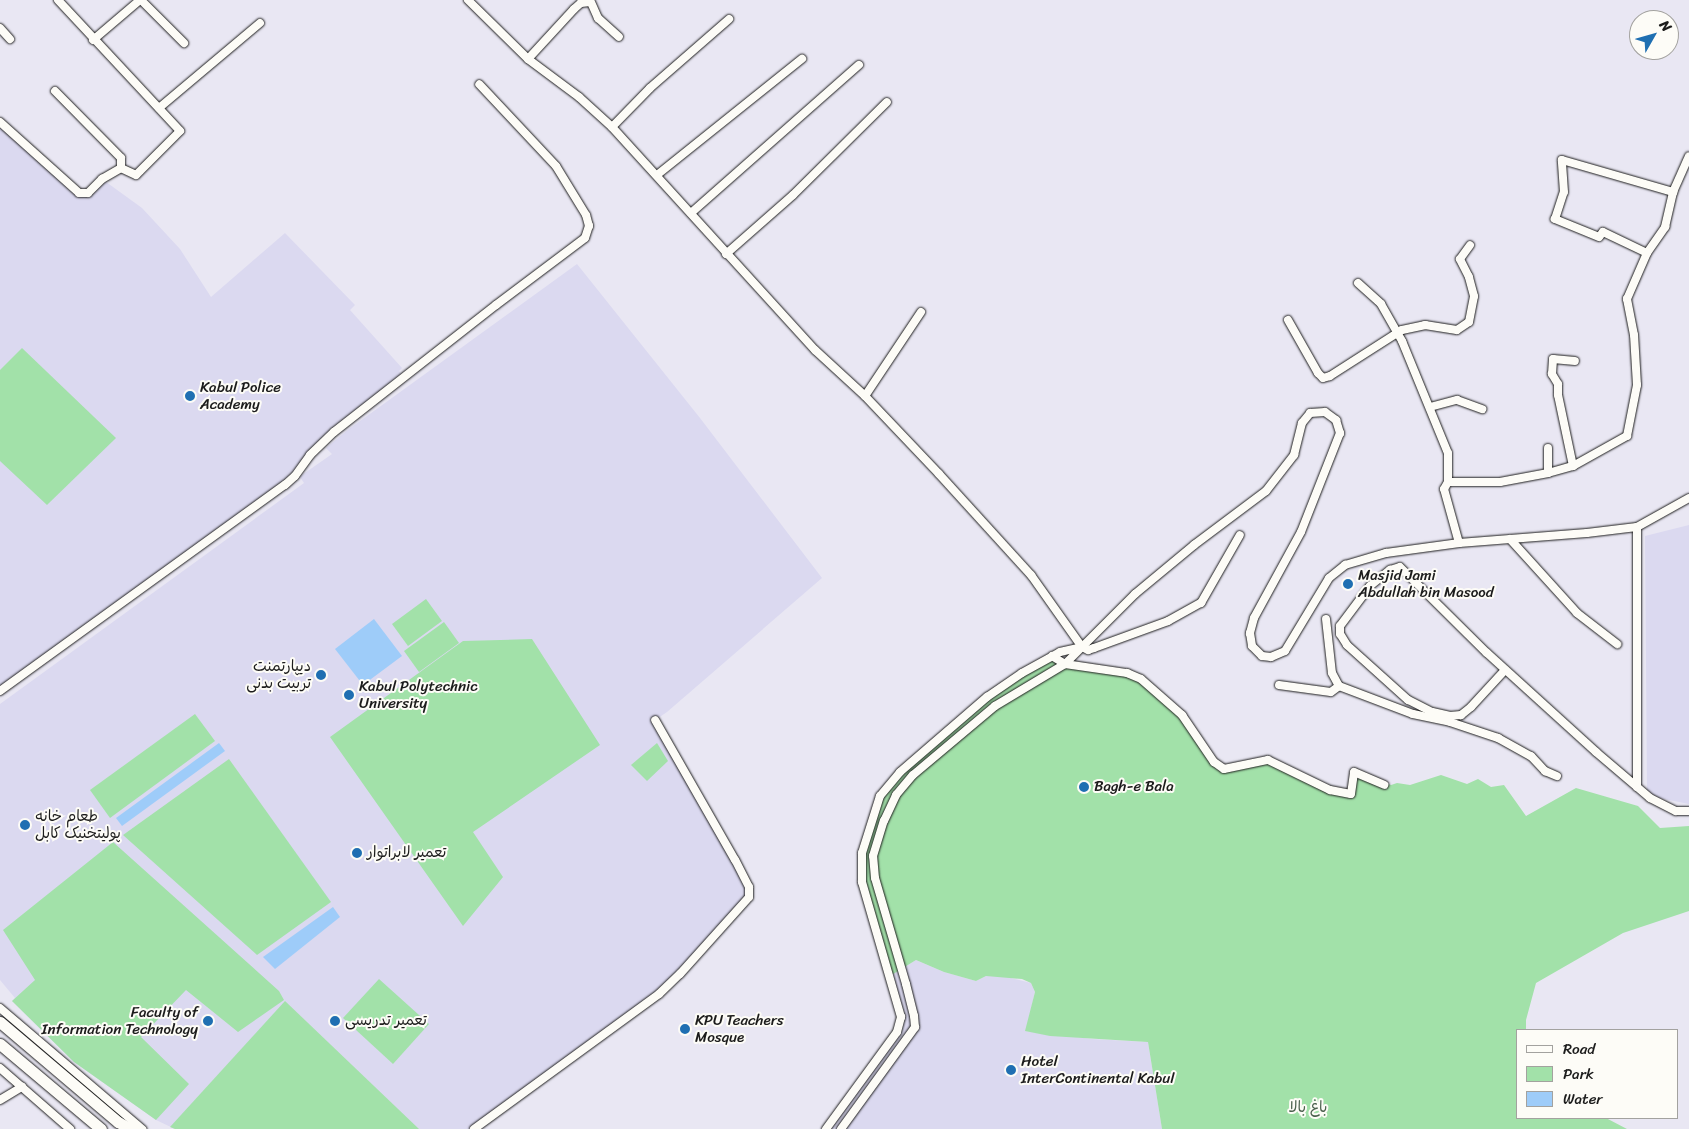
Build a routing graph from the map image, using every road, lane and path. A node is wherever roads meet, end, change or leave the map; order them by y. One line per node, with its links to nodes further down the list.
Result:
1 (58, 0): 10 (street)
2 (141, 0): 10 (street); 11 (street)
3 (468, 0): 12 (street)
4 (590, 1): 8 (street); 12 (street)
5 (729, 19): 20 (street)
6 (260, 23): 18 (street)
7 (0, 28): 9 (street)
8 (619, 37)
9 (10, 39)
10 (93, 40): 18 (street)
11 (184, 43)
12 (528, 59): 20 (street)
13 (802, 60): 23 (street)
14 (860, 65): 25 (street)
15 (479, 84): 54 (street)
16 (55, 91): 22 (street)
17 (887, 102): 28 (street)
18 (159, 108): 22 (street)
19 (0, 122): 22 (street)
20 (612, 127): 23 (street)
21 (1689, 156): 24 (street)
22 (121, 168)
23 (657, 175): 25 (street)
24 (1673, 192): 27 (street); 27 (street)
25 (691, 212): 28 (street)
26 (1470, 245): 32 (street)
27 (1647, 253): 38 (street)
28 (726, 254): 34 (street)
29 (1358, 283): 32 (street)
30 (921, 312): 34 (street)
31 (1288, 320): 32 (street)
32 (1397, 334): 35 (street)
33 (1575, 361): 38 (street)
34 (865, 396): 48 (street)
35 (1430, 407): 36 (street); 40 (street)
36 (1482, 409)
37 (1548, 448): 39 (street)
38 (1573, 466): 39 (street)
39 (1548, 473): 40 (street)
40 (1448, 482): 45 (street)
41 (1689, 498): 42 (street)
42 (1637, 527): 44 (street); 58 (street)
43 (1240, 535): 48 (street)
44 (1510, 539): 45 (street); 47 (street)
45 (1459, 543): 48 (street)
46 (1326, 619): 53 (street)
47 (1617, 644)
48 (1082, 647): 49 (street); 50 (street)
49 (1052, 656): 50 (street); 61 (street)
50 (1065, 664): 57 (street); 60 (street)
51 (1506, 670): 51 (street); 58 (street)
52 (1279, 685): 53 (street)
53 (1339, 686): 56 (street)
54 (0, 691)
55 (655, 720): 74 (street)
56 (1557, 776)
57 (1384, 785)
58 (1637, 787): 59 (street)
59 (1689, 811)
60 (906, 984): 61 (street); 69 (street)
61 (894, 988): 67 (street)
62 (0, 1008): 73 (street)
63 (0, 1022): 72 (main road)
64 (0, 1044): 71 (main road)
65 (0, 1068): 66 (street)
66 (22, 1087): 68 (street); 70 (street)
67 (849, 1098): 69 (street); 75 (street)
68 (0, 1100)
69 (859, 1105): 76 (street)
70 (70, 1129)
71 (101, 1129)
72 (131, 1129)
73 (142, 1129)
74 (474, 1129)
75 (826, 1129)
76 (841, 1129)

